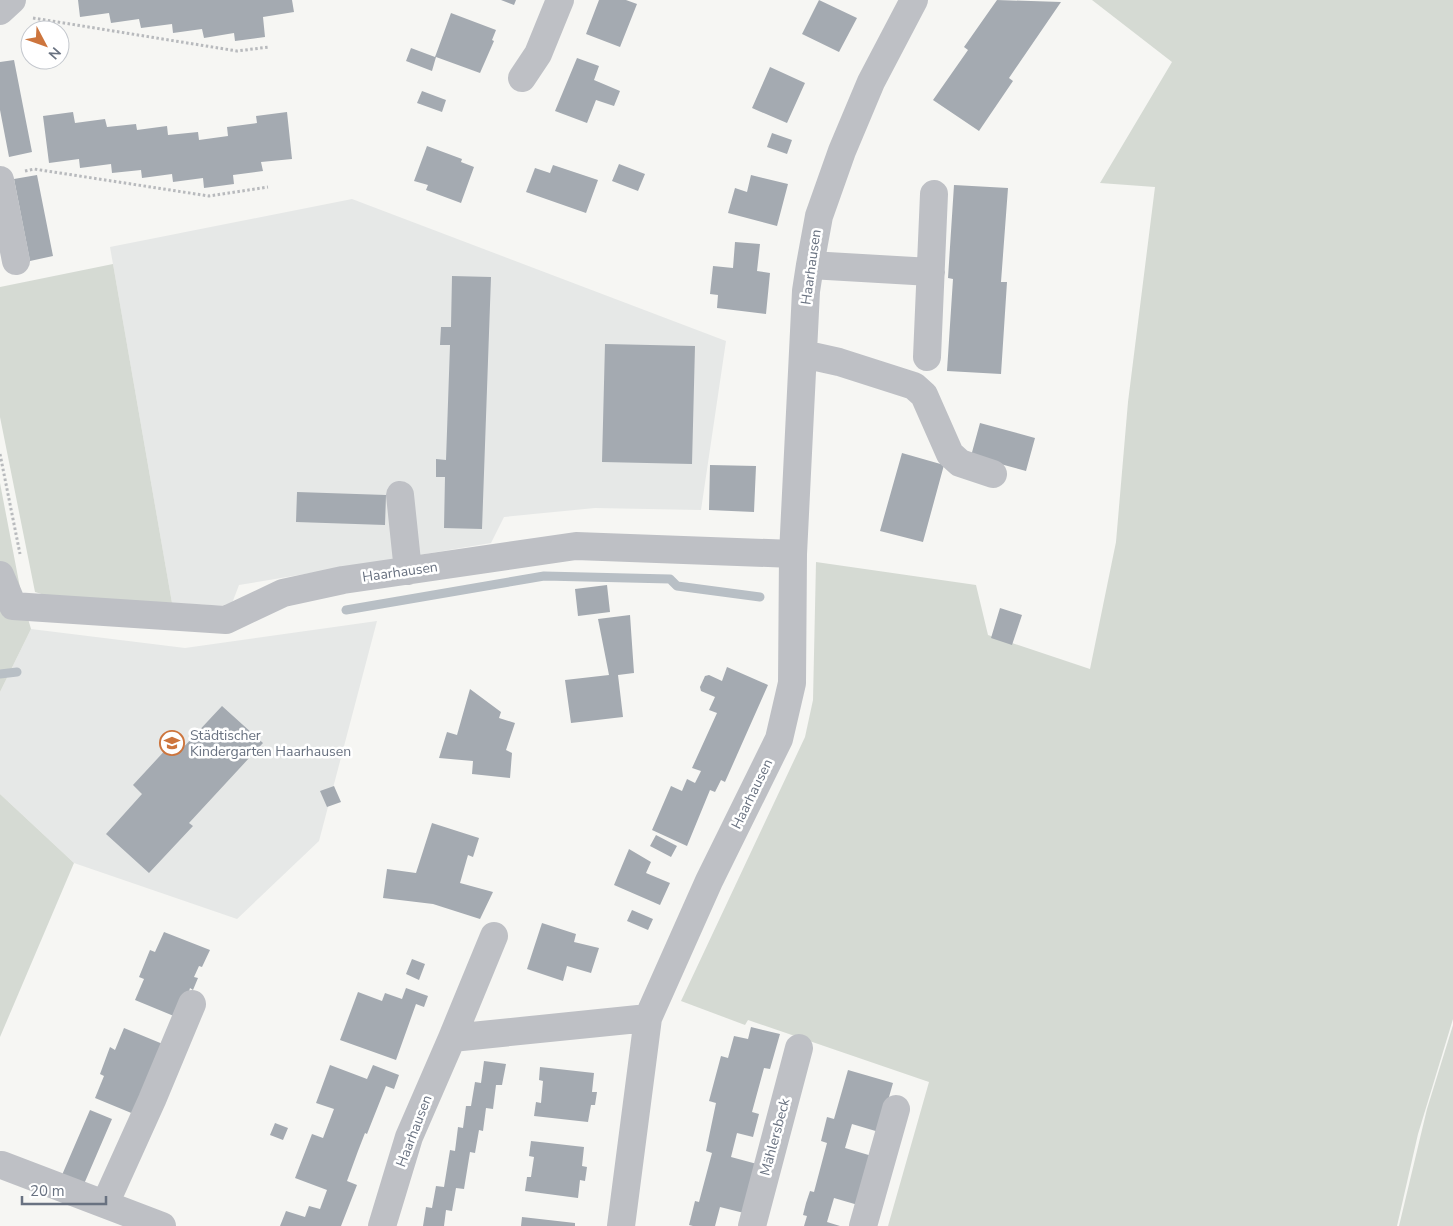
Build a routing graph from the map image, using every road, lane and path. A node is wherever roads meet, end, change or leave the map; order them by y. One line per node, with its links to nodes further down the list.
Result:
1 (560, 0): 6 (street)
2 (914, 0): 11 (street, Haarhausen)
3 (20, 9): 4 (street); 5 (path)
4 (0, 11)
5 (268, 47)
6 (522, 78)
7 (8, 176): 8 (path); 10 (street)
8 (268, 187)
9 (934, 194): 12 (street)
10 (16, 261)
11 (810, 265): 12 (street); 13 (street, Haarhausen)
12 (931, 272): 14 (street)
13 (803, 354): 16 (street); 18 (street, Haarhausen)
14 (927, 357)
15 (0, 454): 19 (path)
16 (993, 474)
17 (400, 494): 20 (street)
18 (793, 554): 20 (street, Haarhausen); 23 (street, Haarhausen)
19 (10, 567): 20 (street, Haarhausen)
20 (408, 571)
21 (494, 936): 24 (street, Haarhausen)
22 (192, 1004): 28 (street)
23 (648, 1018): 24 (street); 31 (street, Haarhausen)
24 (452, 1038): 30 (street, Haarhausen)
25 (799, 1048): 32 (street, Mählersbeck)
26 (896, 1109): 33 (street)
27 (2, 1165): 28 (street)
28 (105, 1204): 29 (street)
29 (162, 1226)
30 (382, 1226)
31 (621, 1226)
32 (752, 1226)
33 (863, 1226)

